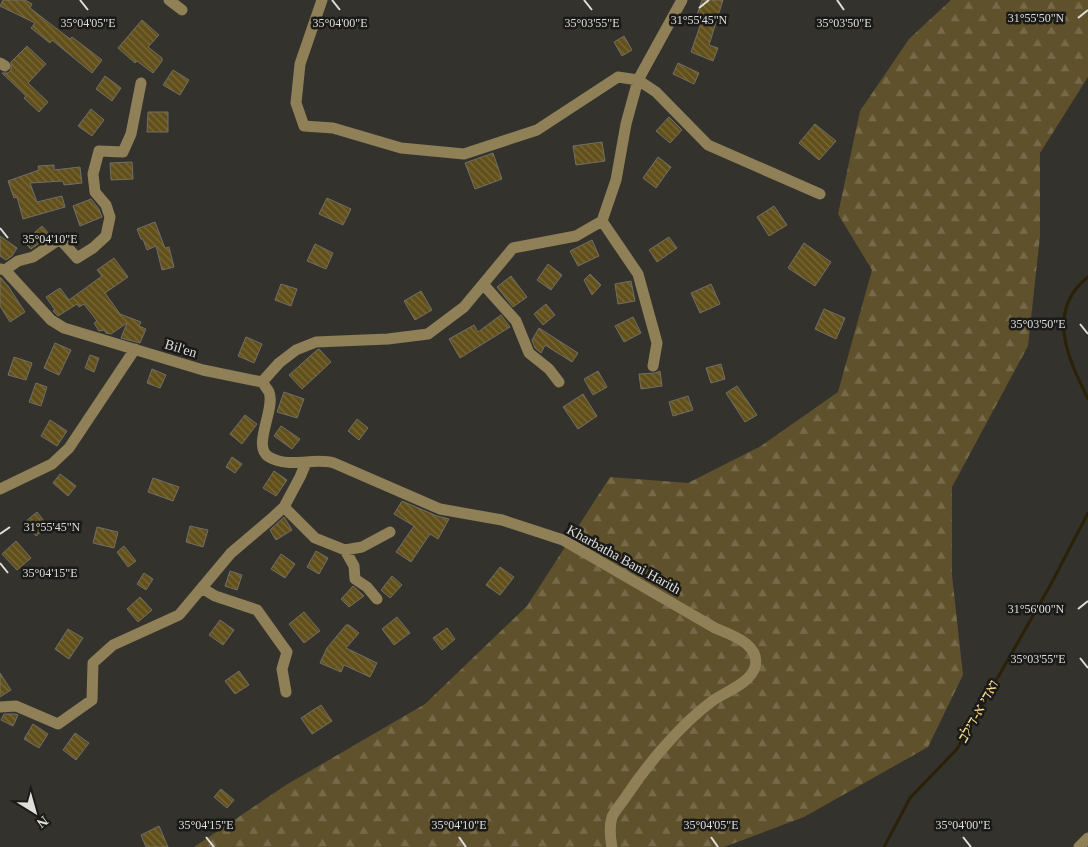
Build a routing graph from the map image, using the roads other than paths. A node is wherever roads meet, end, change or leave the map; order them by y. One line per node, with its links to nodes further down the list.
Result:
1 (169, 0): 4 (street)
2 (322, 0): 5 (street)
3 (682, 0): 5 (street)
4 (182, 10)
5 (638, 80): 7 (street); 8 (street)
6 (141, 83): 9 (street)
7 (820, 194)
8 (602, 221): 10 (street); 12 (street)
9 (2, 270): 11 (street, Bil'en)
10 (483, 284): 13 (street); 14 (street)
11 (134, 349): 13 (street, Bil'en); 16 (street)
12 (653, 366)
13 (262, 382): 15 (street)
14 (559, 382)
15 (306, 463): 17 (street); 25 (street, Kharbatha Bani Harith)
16 (0, 489)
17 (284, 506): 19 (street); 20 (street)
18 (390, 532): 19 (street)
19 (346, 550): 21 (street)
20 (202, 588): 22 (street); 23 (street)
21 (377, 599)
22 (286, 692)
23 (0, 707)
24 (1088, 838): 26 (street)
25 (612, 847)
26 (1079, 847)

